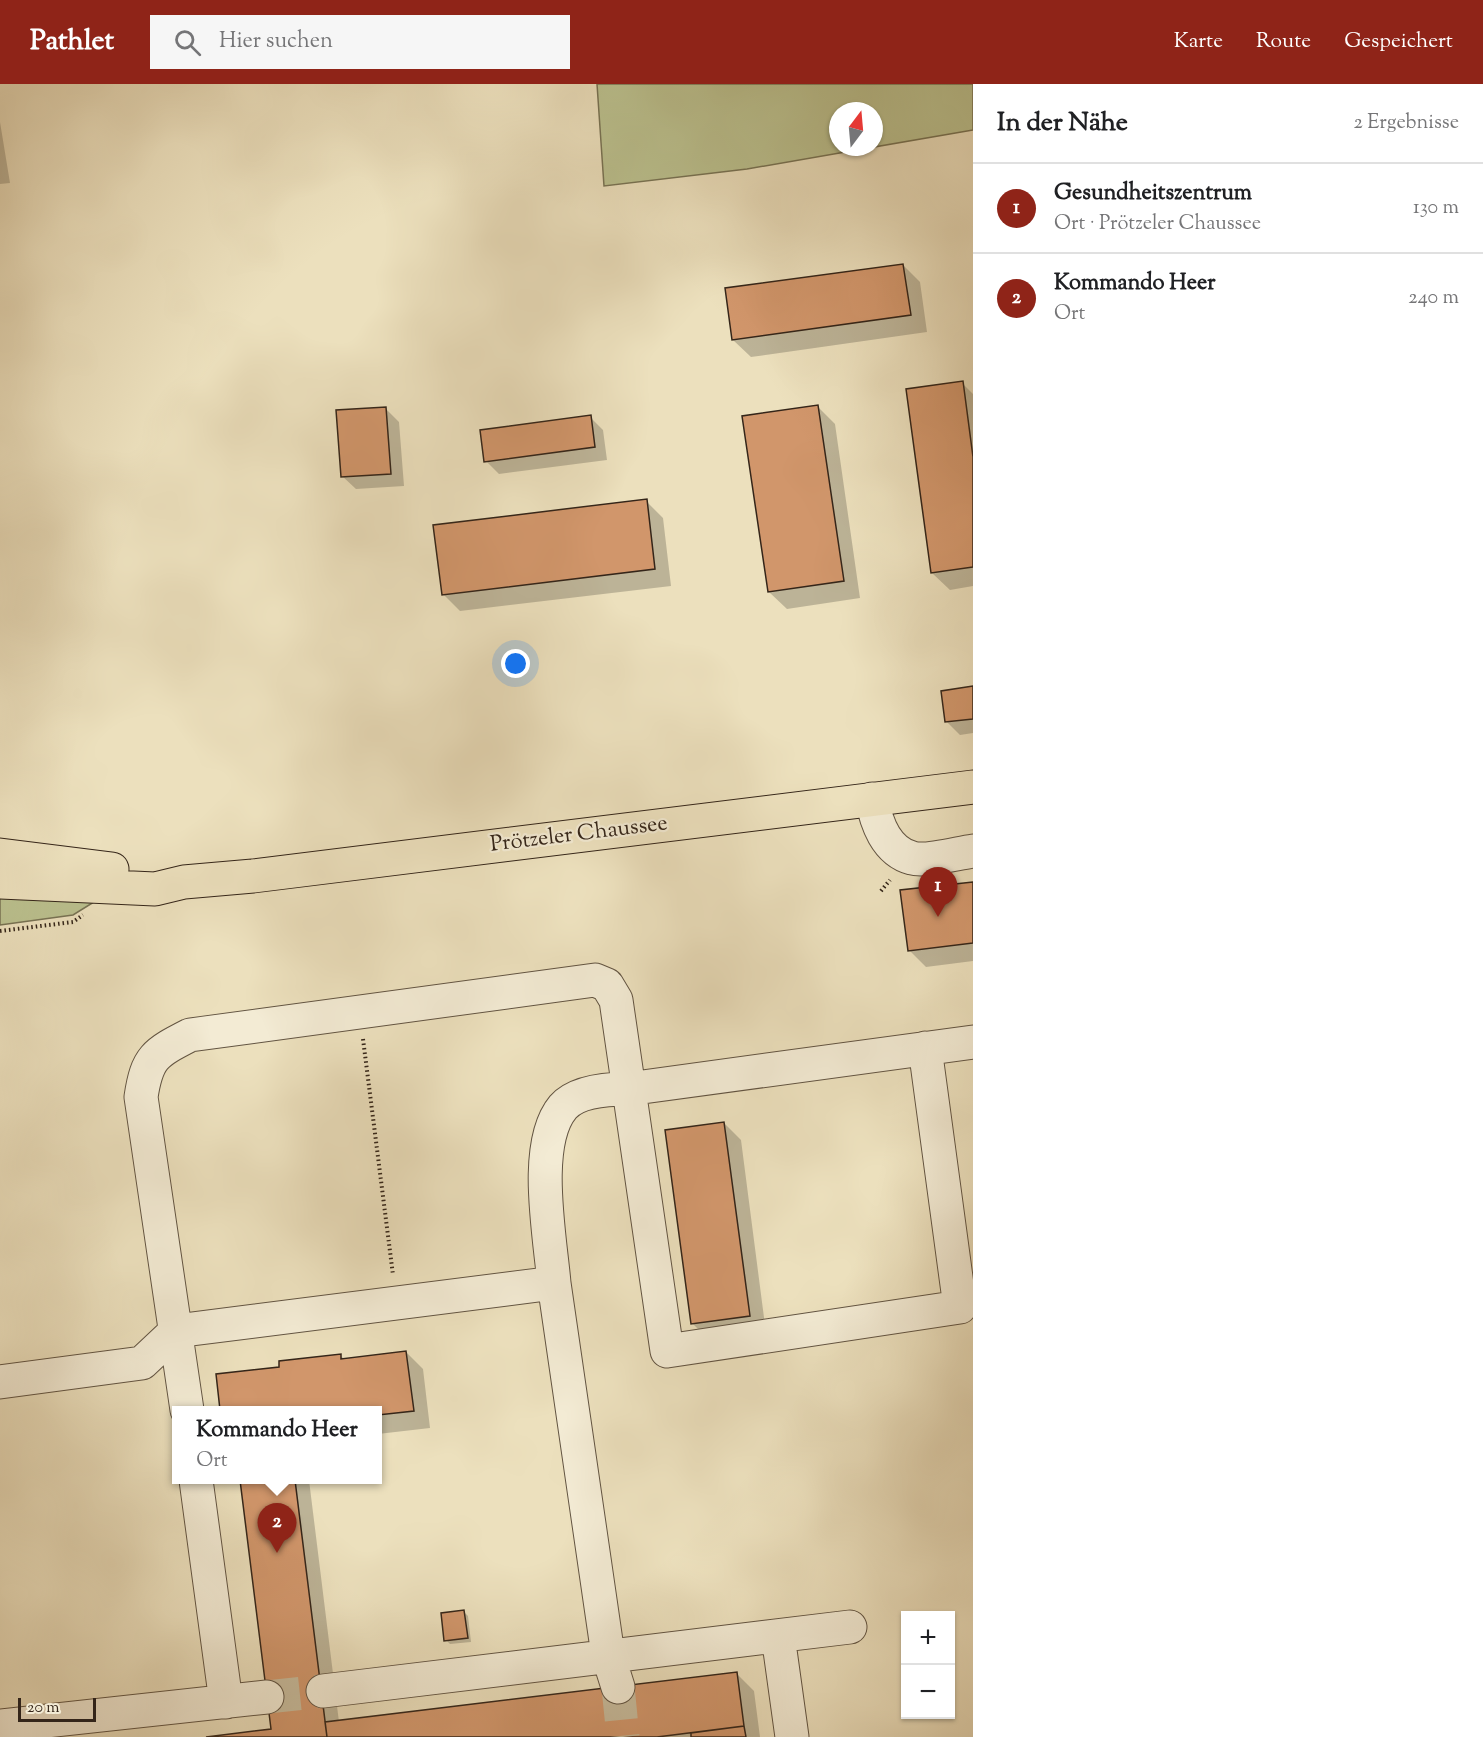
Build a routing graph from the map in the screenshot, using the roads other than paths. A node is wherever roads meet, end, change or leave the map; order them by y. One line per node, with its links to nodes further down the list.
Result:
1 (973, 787): 2 (main road, Prötzeler Chaussee)
2 (872, 799): 3 (lane); 6 (main road, Prötzeler Chaussee)
3 (973, 851)
4 (0, 855): 6 (main road, Prötzeler Chaussee)
5 (0, 882): 6 (main road, Prötzeler Chaussee)
6 (184, 882)
7 (973, 1042): 8 (lane)
8 (926, 1048): 9 (lane); 9 (lane)
9 (628, 1089): 10 (lane); 11 (lane)
10 (554, 1283): 11 (lane); 17 (lane)
11 (176, 1331): 12 (lane); 13 (lane)
12 (0, 1382)
13 (186, 1406)
14 (197, 1484): 21 (lane)
15 (850, 1627): 16 (lane)
16 (778, 1636): 17 (lane); 23 (lane)
17 (608, 1655): 18 (lane); 19 (lane)
18 (618, 1687)
19 (323, 1691)
20 (267, 1697): 21 (lane)
21 (226, 1702): 22 (lane)
22 (0, 1726)
23 (792, 1737)

